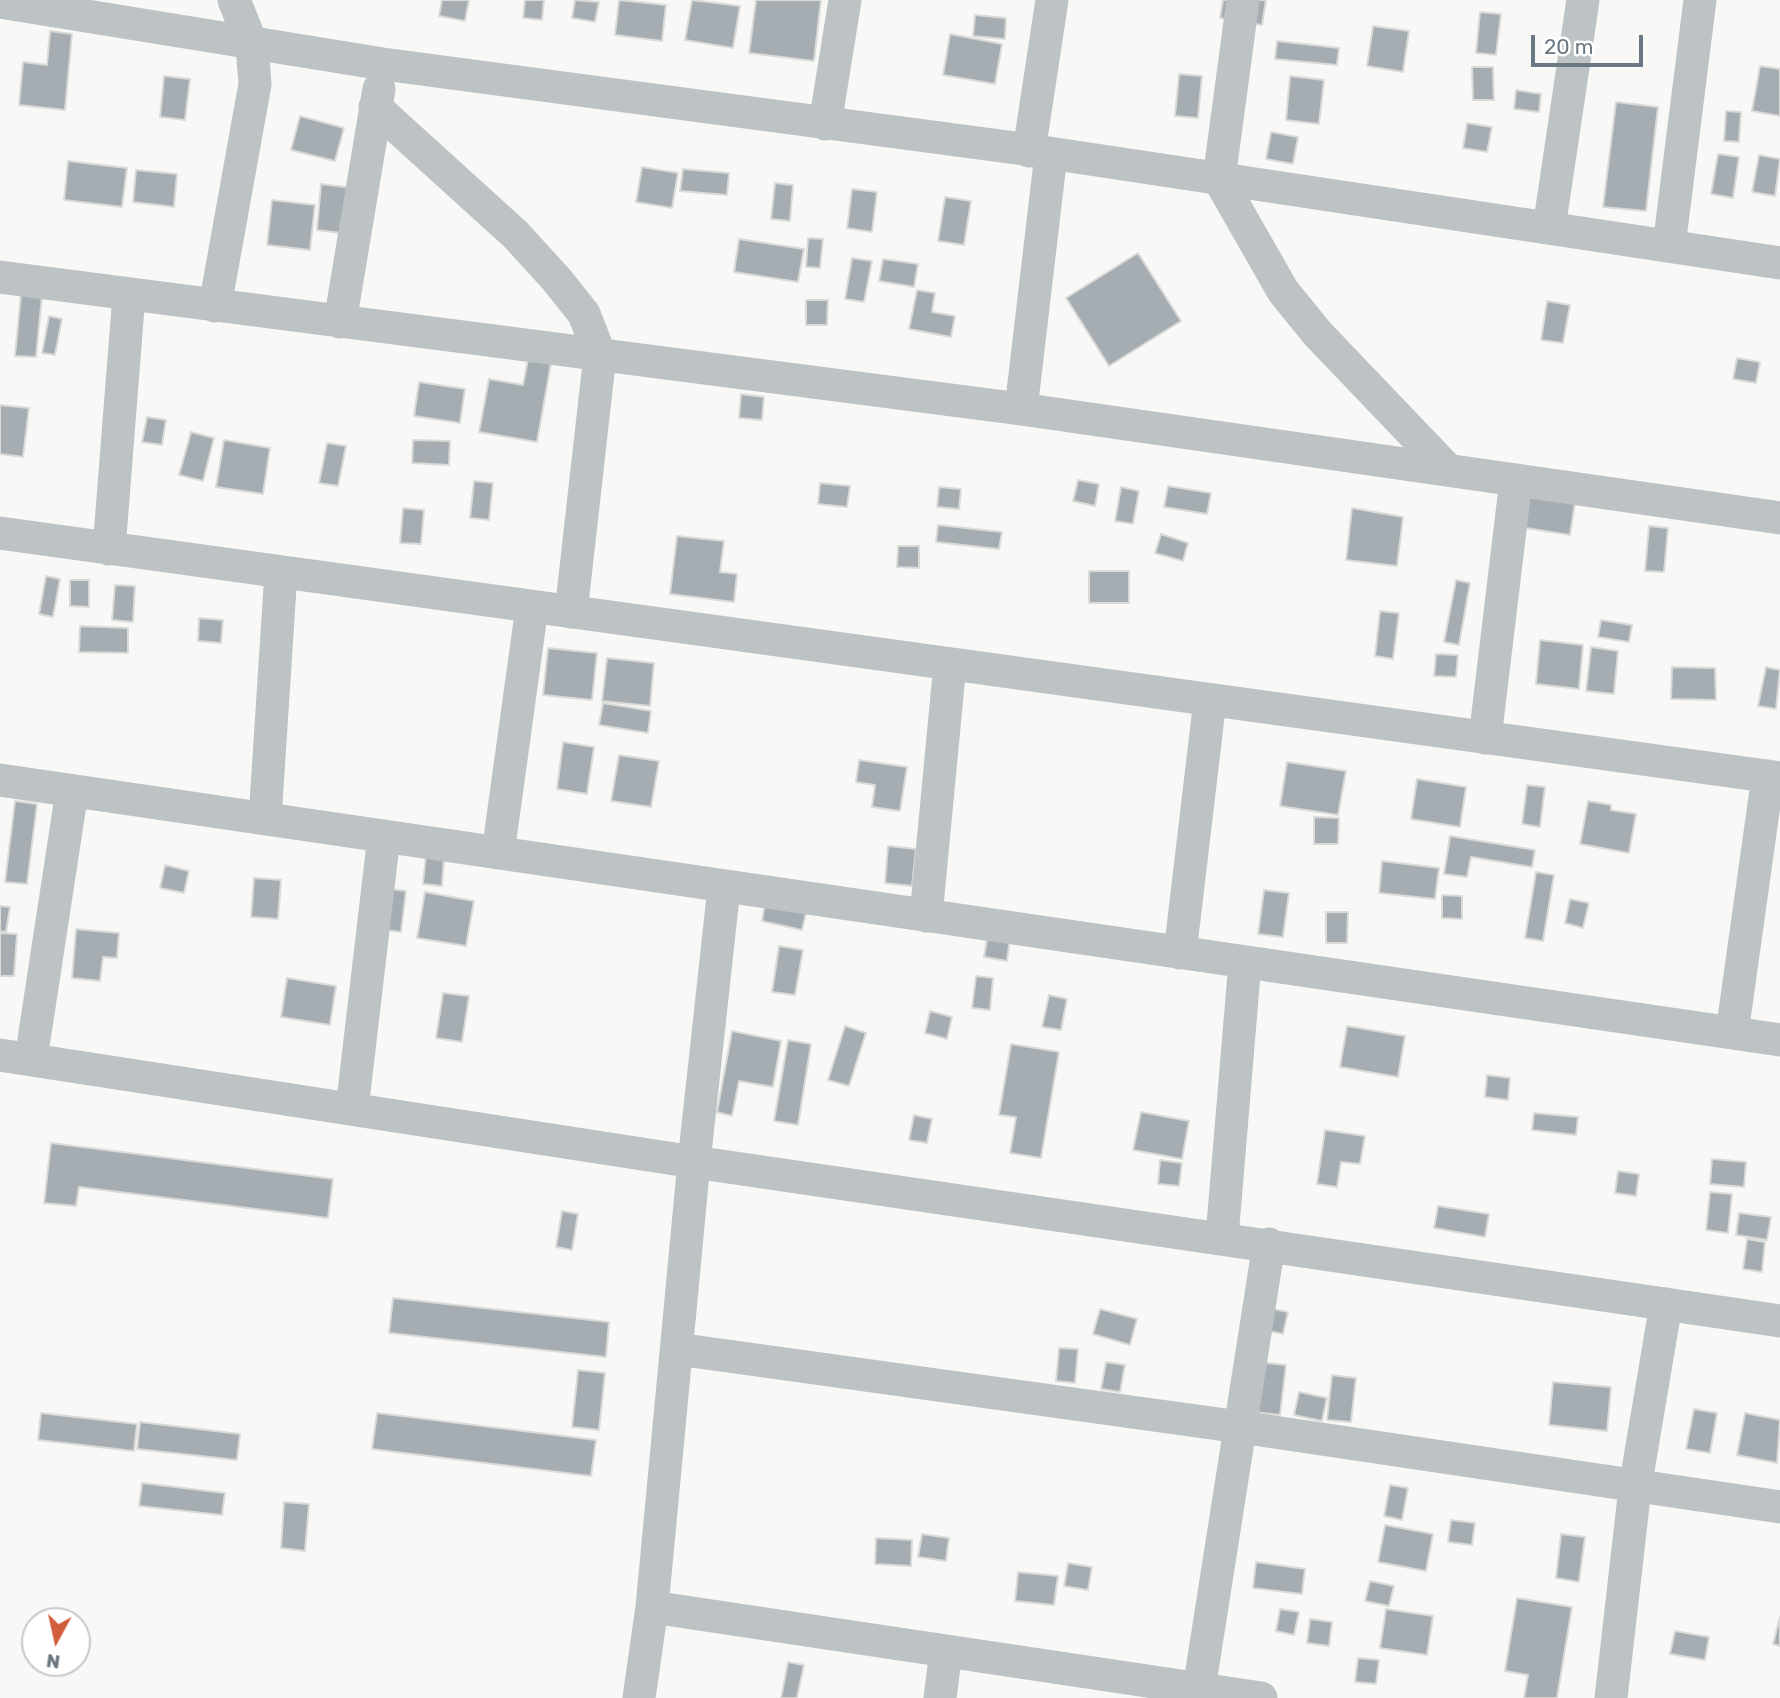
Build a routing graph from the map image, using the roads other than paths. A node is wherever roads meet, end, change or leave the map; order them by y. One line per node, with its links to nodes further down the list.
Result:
1 (234, 0): 8 (street)
2 (845, 0): 11 (street)
3 (1052, 0): 12 (street)
4 (1243, 0): 13 (street)
5 (1583, 0): 14 (street)
6 (1700, 0): 15 (street)
7 (0, 2): 8 (street)
8 (252, 45): 9 (street); 19 (street)
9 (383, 64): 10 (street); 11 (street)
10 (376, 107): 20 (street); 21 (street)
11 (825, 124): 12 (street)
12 (1040, 152): 13 (street); 22 (street)
13 (1219, 179): 14 (street); 23 (street)
14 (1549, 228): 15 (street)
15 (1669, 246): 16 (street)
16 (1780, 263)
17 (0, 277): 18 (street)
18 (129, 295): 19 (street); 27 (street)
19 (215, 306): 20 (street)
20 (340, 322): 21 (street)
21 (600, 355): 22 (street); 30 (street)
22 (1021, 409): 23 (street)
23 (1448, 470): 24 (street)
24 (1516, 480): 25 (street); 33 (street)
25 (1780, 518)
26 (0, 533): 27 (street)
27 (109, 549): 28 (street)
28 (281, 572): 29 (street); 37 (street)
29 (532, 607): 30 (street); 39 (street)
30 (571, 612): 31 (street)
31 (950, 664): 32 (street); 41 (street)
32 (1210, 699): 33 (street); 42 (street)
33 (1485, 738): 34 (street)
34 (1774, 777): 44 (street)
35 (0, 780): 36 (street)
36 (72, 791): 37 (street); 46 (street)
37 (265, 819): 38 (street)
38 (384, 836): 39 (street); 47 (street)
39 (498, 853): 40 (street)
40 (724, 888): 41 (street); 48 (street)
41 (926, 916): 42 (street)
42 (1180, 953): 43 (street)
43 (1245, 962): 44 (street); 49 (street)
44 (1732, 1033): 45 (street)
45 (1780, 1040)
46 (15, 1057): 47 (street)
47 (352, 1108): 48 (street)
48 (694, 1161): 49 (street); 53 (street)
49 (1222, 1237): 50 (street)
50 (1269, 1244): 51 (street); 54 (street)
51 (1666, 1304): 52 (street); 55 (street)
52 (1780, 1321)
53 (677, 1349): 54 (street); 57 (street)
54 (1240, 1427): 55 (street); 59 (street)
55 (1635, 1488): 56 (street); 63 (street)
56 (1780, 1507)
57 (652, 1607): 58 (street); 60 (street)
58 (946, 1651): 59 (street); 61 (street)
59 (1199, 1689): 62 (street)
60 (639, 1698)
61 (940, 1698)
62 (1261, 1698)
63 (1611, 1698)

